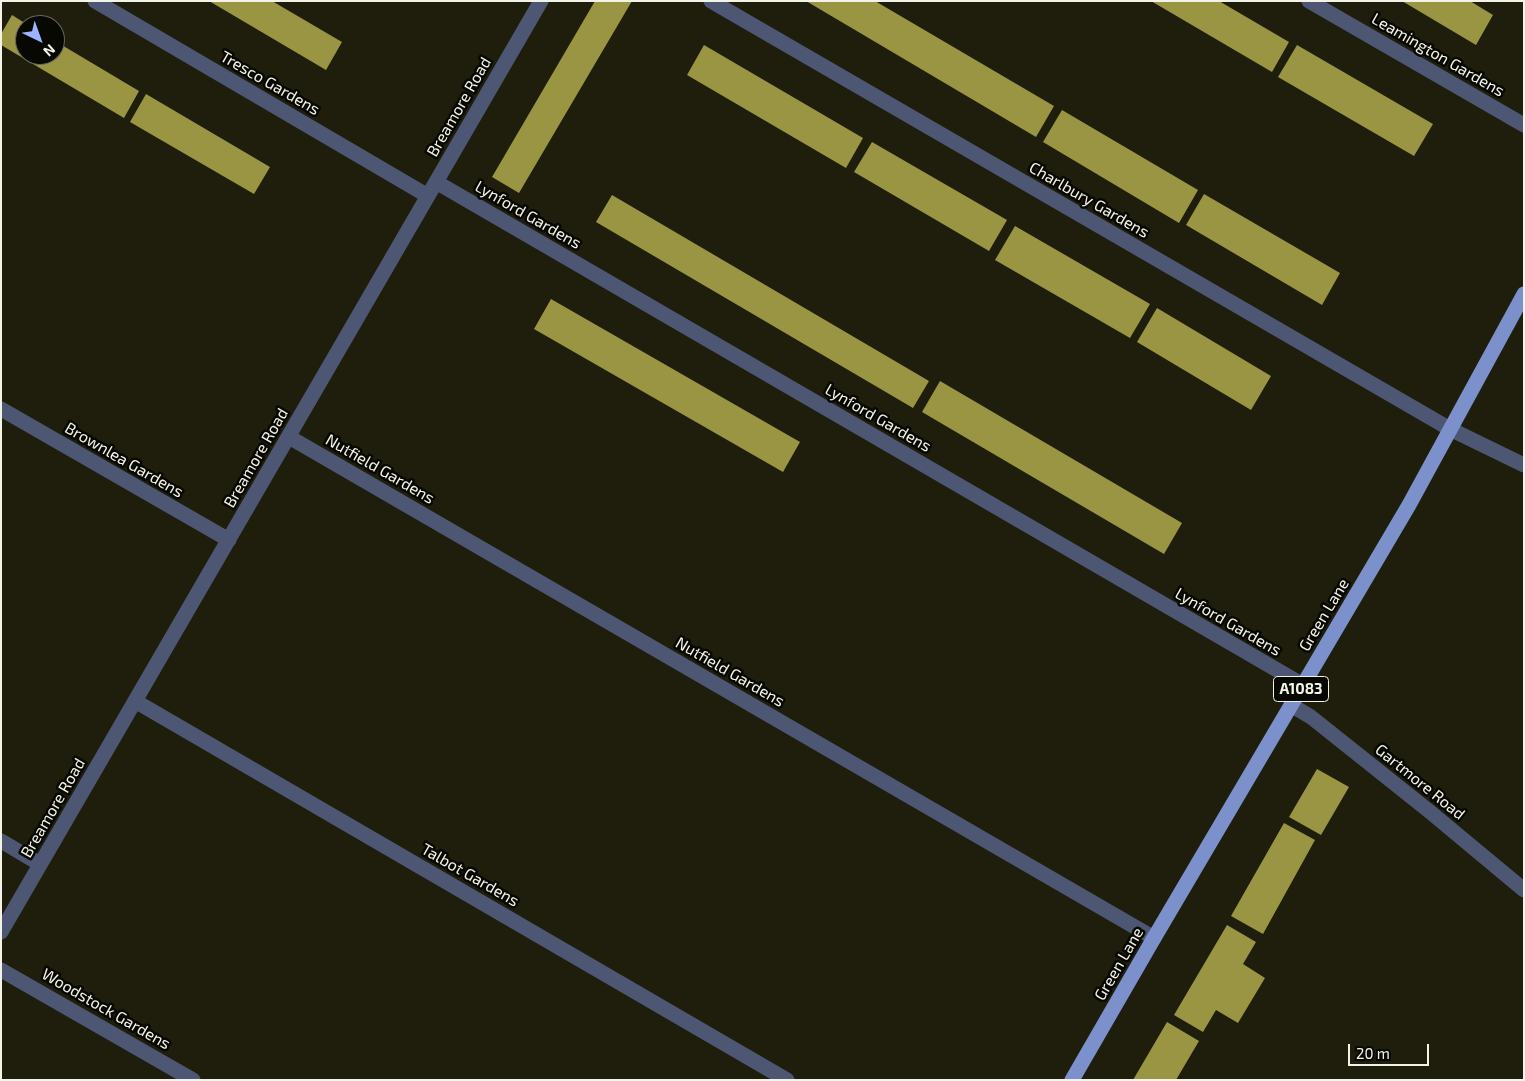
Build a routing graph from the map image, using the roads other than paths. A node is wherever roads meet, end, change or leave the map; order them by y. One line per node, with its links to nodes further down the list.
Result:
1 (95, 1): 7 (street, Tresco Gardens)
2 (541, 1): 6 (street, Breamore Road)
3 (712, 1): 10 (street, Charlbury Gardens)
4 (1309, 1): 5 (street, Leamington Gardens)
5 (1524, 125)
6 (436, 182): 7 (street, Breamore Road); 14 (street, Lynford Gardens)
7 (428, 196): 11 (street, Breamore Road)
8 (1524, 294): 10 (main road, Green Lane / A1083)
9 (1, 409): 13 (street, Brownlea Gardens)
10 (1450, 429): 12 (street, Charlbury Gardens); 14 (main road, Green Lane / A1083)
11 (289, 436): 13 (street, Breamore Road); 21 (street, Nutfield Gardens)
12 (1524, 465)
13 (229, 540): 15 (street, Breamore Road)
14 (1303, 685): 16 (main road, Green Lane / A1083)
15 (135, 701): 18 (street, Breamore Road); 24 (street, Talbot Gardens)
16 (1291, 705): 19 (street, Gartmore Road); 21 (main road, Green Lane / A1083)
17 (1, 841): 18 (street)
18 (40, 864): 20 (street, Breamore Road)
19 (1524, 890)
20 (1, 932)
21 (1154, 938): 25 (main road, Green Lane / A1083)
22 (1, 970): 23 (street, Woodstock Gardens)
23 (193, 1080)
24 (787, 1080)
25 (1072, 1080)

